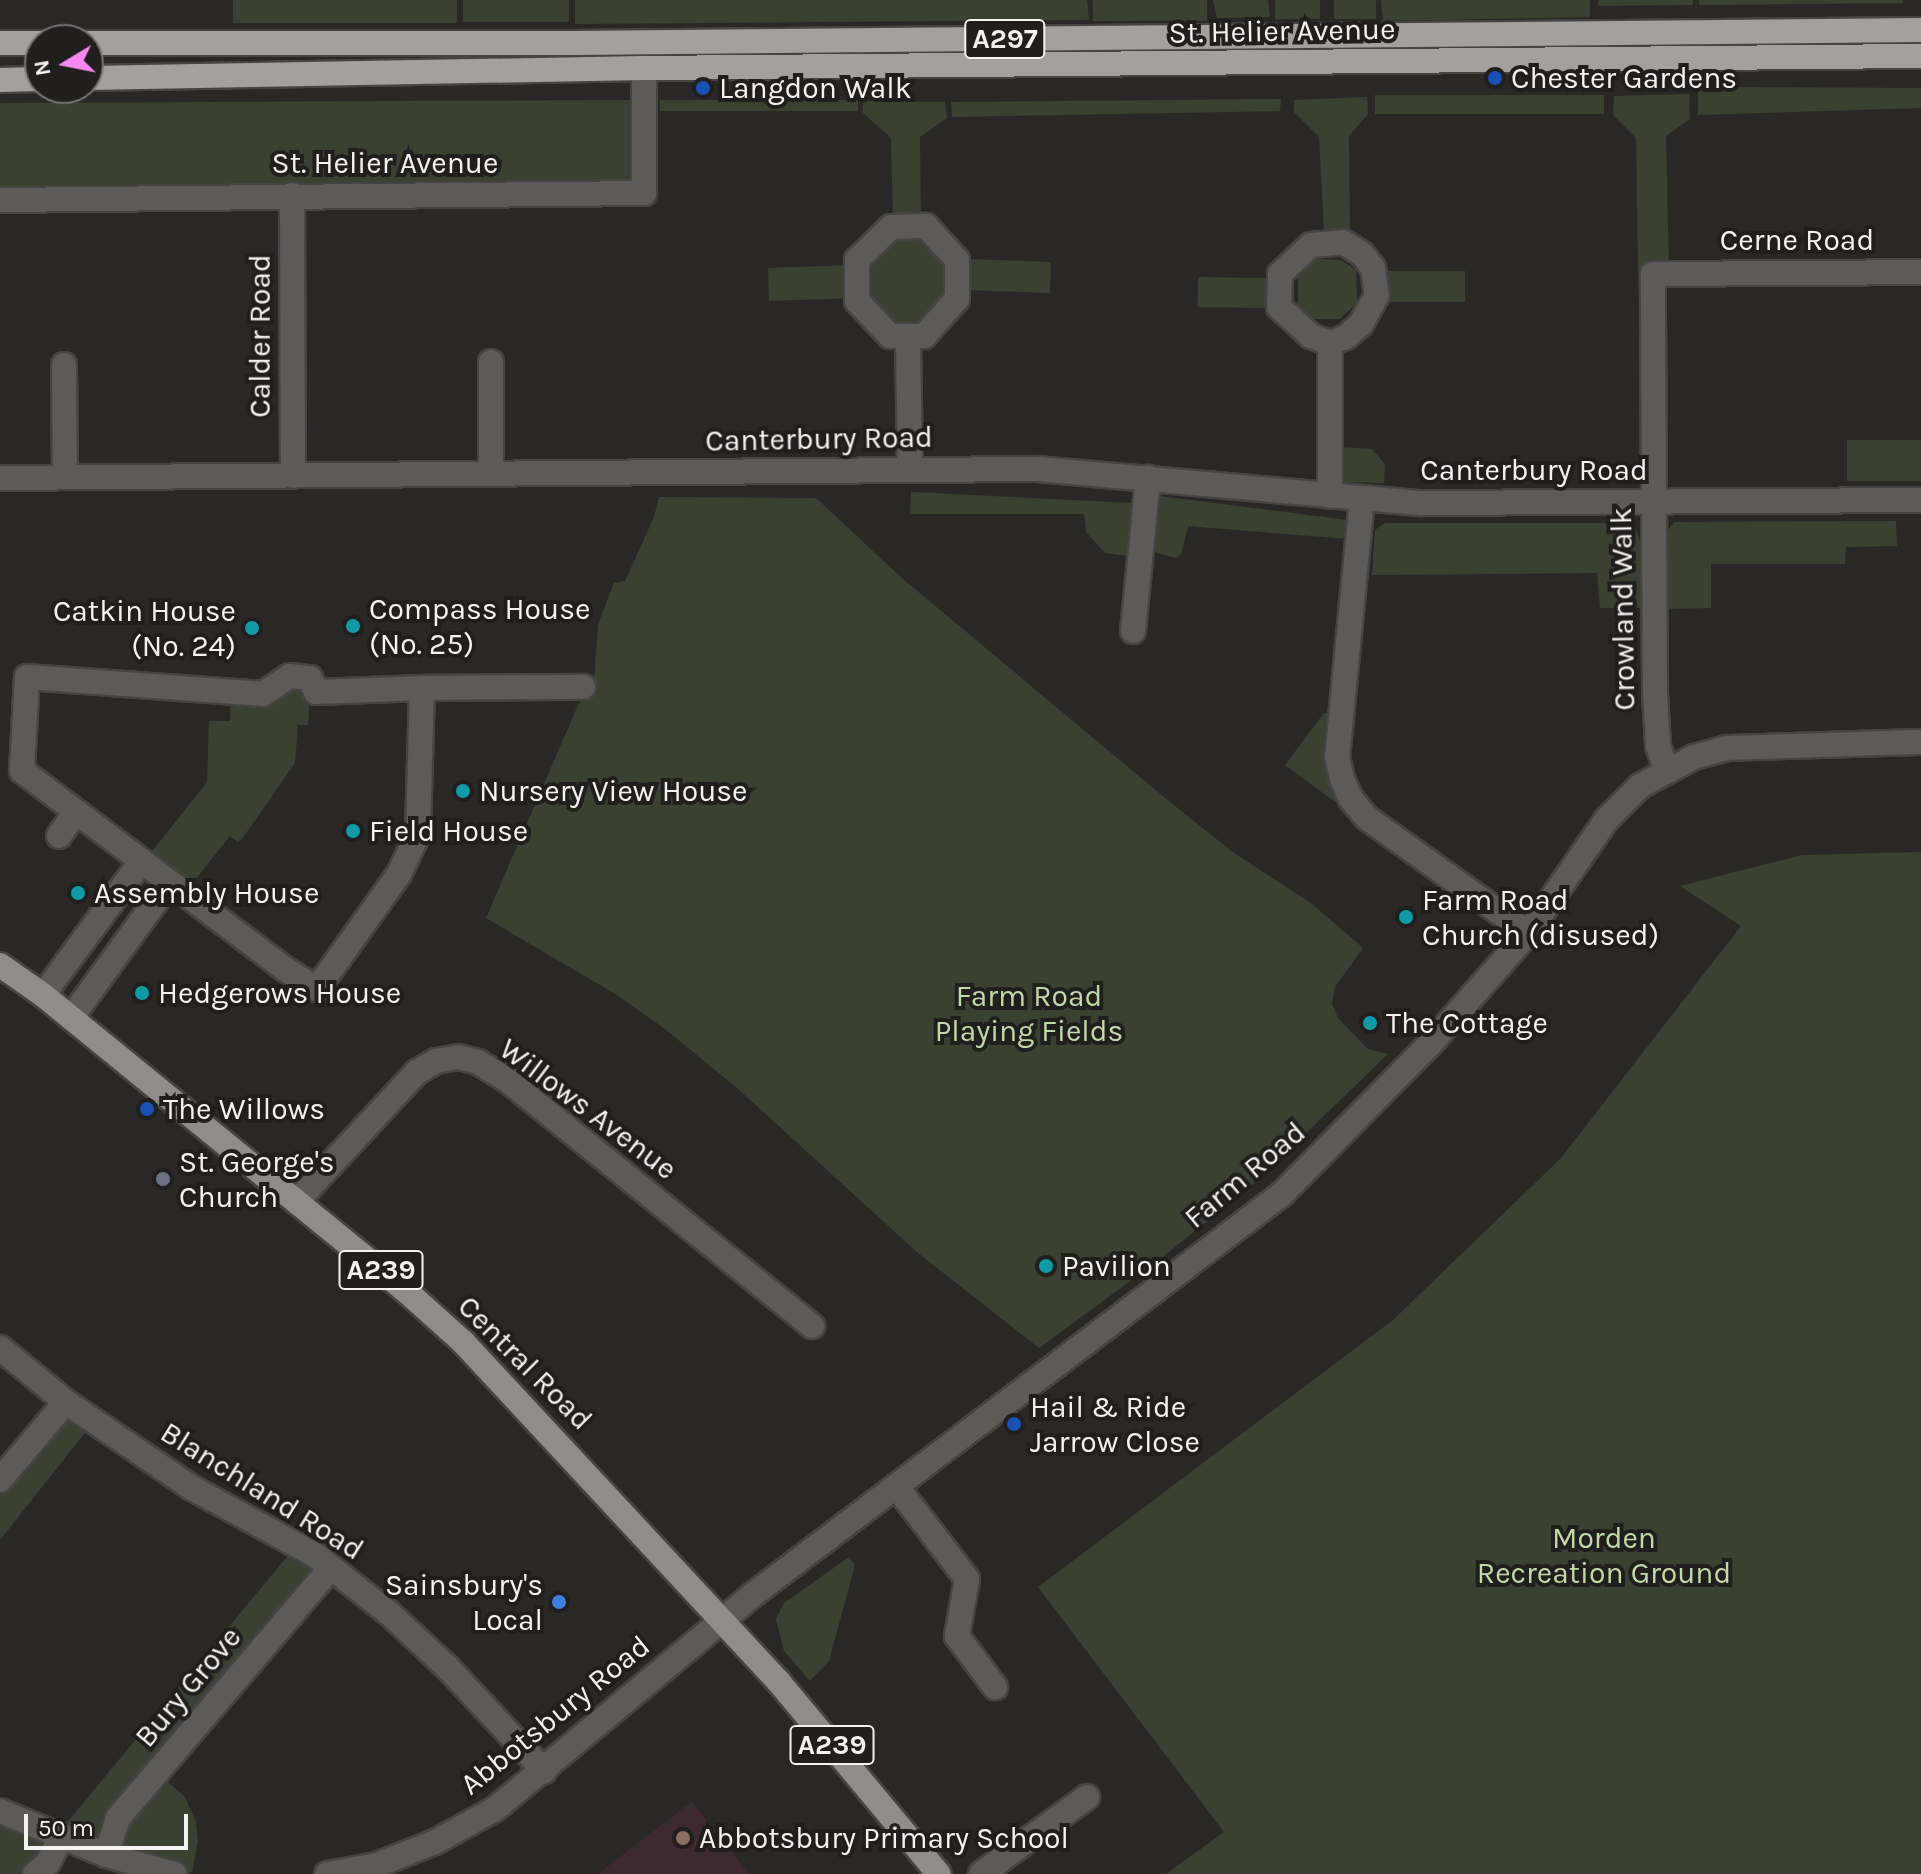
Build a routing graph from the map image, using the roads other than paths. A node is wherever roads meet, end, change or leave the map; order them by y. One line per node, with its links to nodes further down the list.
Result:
1 (1921, 30): 4 (highway, St. Helier Avenue / A297)
2 (0, 43): 3 (highway)
3 (24, 43)
4 (104, 43)
5 (1921, 56): 6 (highway, St. Helier Avenue / A297)
6 (644, 68): 7 (highway, St. Helier Avenue / A297); 10 (street, St. Helier Avenue)
7 (104, 78)
8 (24, 79): 9 (highway)
9 (0, 80)
10 (292, 195): 11 (street, St. Helier Avenue); 20 (street, Calder Road)
11 (0, 200)
12 (1672, 272): 13 (street, Cerne Road); 27 (street, Crowland Walk)
13 (1921, 272)
14 (908, 339): 14 (street); 18 (street)
15 (1330, 343): 15 (street); 24 (street)
16 (491, 362): 19 (street)
17 (64, 365): 21 (street)
18 (910, 469): 19 (street, Canterbury Road); 23 (street, Canterbury Road)
19 (491, 473): 20 (street, Canterbury Road)
20 (293, 476): 21 (street, Canterbury Road)
21 (65, 477): 22 (street, Canterbury Road)
22 (0, 478)
23 (1148, 478): 24 (street, Canterbury Road); 28 (street)
24 (1330, 496): 25 (street, Canterbury Road)
25 (1362, 499): 27 (street, Canterbury Road); 37 (street)
26 (1921, 500): 27 (street, Canterbury Road)
27 (1653, 502): 32 (street, Crowland Walk)
28 (1133, 631)
29 (583, 687): 30 (street)
30 (422, 688): 33 (street); 36 (street)
31 (1921, 742): 32 (street, Farm Road)
32 (1666, 769): 37 (street, Farm Road)
33 (71, 810): 34 (street); 35 (street)
34 (59, 836)
35 (141, 862): 36 (street); 39 (street)
36 (169, 883): 40 (street)
37 (1528, 933): 46 (street, Farm Road)
38 (0, 965): 39 (main road, Central Road / A239)
39 (43, 995): 40 (main road, Central Road / A239)
40 (71, 1018): 41 (main road, Central Road / A239)
41 (296, 1202): 42 (street, Willows Avenue); 48 (main road, Central Road / A239)
42 (812, 1326)
43 (0, 1348): 44 (street, Blanchland Road)
44 (66, 1402): 45 (street); 47 (street, Blanchland Road)
45 (0, 1480)
46 (896, 1486): 48 (street, Farm Road); 49 (street)
47 (331, 1568): 50 (street, Blanchland Road); 54 (street, Bury Grove)
48 (722, 1619): 50 (street, Abbotsbury Road); 58 (main road, Central Road / A239)
49 (995, 1687)
50 (544, 1771): 57 (street, Abbotsbury Road)
51 (1087, 1797): 59 (street)
52 (0, 1811): 53 (street)
53 (62, 1835): 54 (street); 55 (street)
54 (106, 1855): 56 (street)
55 (35, 1874)
56 (174, 1874)
57 (327, 1874)
58 (939, 1874)
59 (981, 1874)

